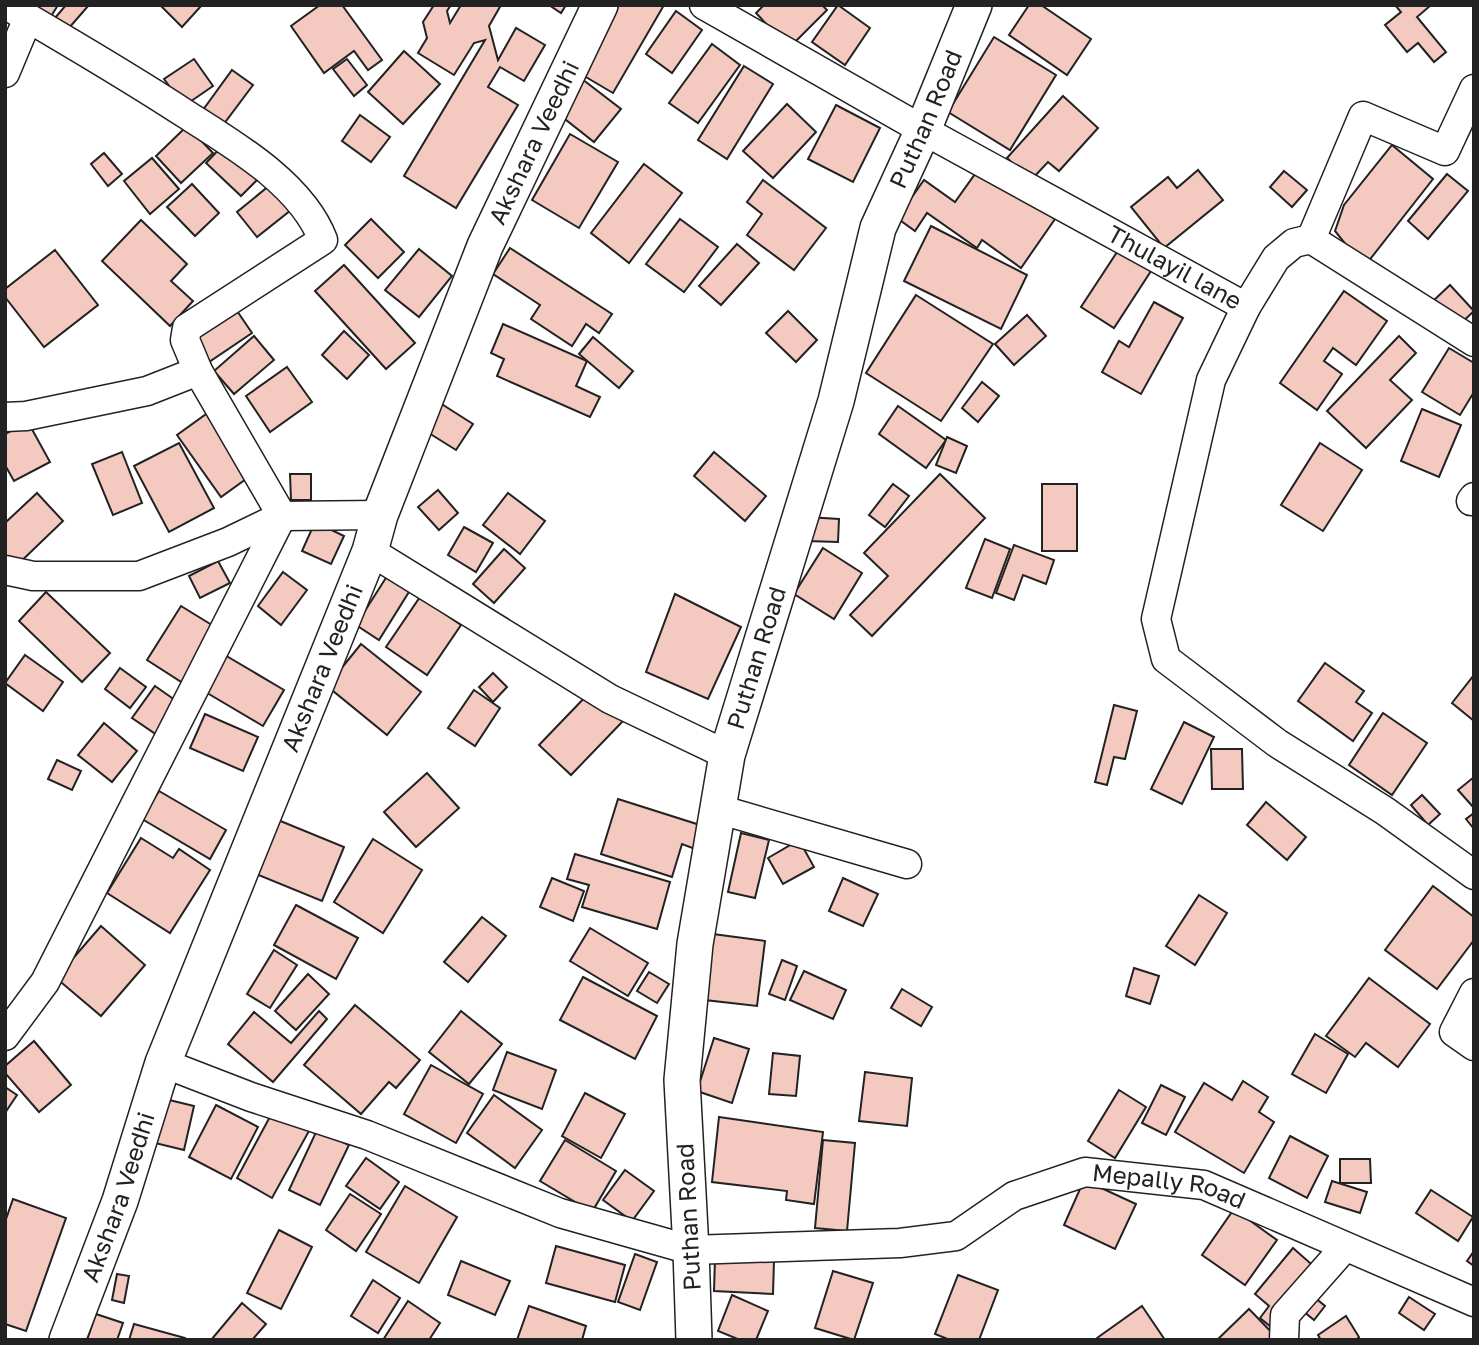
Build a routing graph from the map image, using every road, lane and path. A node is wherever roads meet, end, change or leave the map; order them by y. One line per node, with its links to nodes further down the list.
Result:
1 (600, 5): 13 (street, Akshara Veedhi)
2 (704, 5): 7 (street, Thulayil lane)
3 (974, 5): 7 (street, Puthan Road)
4 (17, 12): 5 (street); 11 (street)
5 (5, 73)
6 (1474, 89): 8 (street)
7 (923, 130): 9 (street, Thulayil lane); 17 (street, Puthan Road)
8 (1311, 239): 9 (street, Thulayil lane); 10 (street)
9 (1246, 307): 20 (street)
10 (1474, 342)
11 (198, 371): 12 (street); 14 (street)
12 (5, 417)
13 (380, 515): 14 (street); 15 (street, Akshara Veedhi)
14 (282, 516): 16 (street); 22 (street)
15 (370, 551): 17 (street); 24 (street, Akshara Veedhi)
16 (5, 570)
17 (727, 755): 18 (street, Puthan Road)
18 (718, 809): 19 (street); 26 (street, Puthan Road)
19 (907, 864)
20 (1474, 876)
21 (1474, 993): 23 (street)
22 (5, 1036)
23 (1474, 1046)
24 (163, 1063): 26 (street, Mepally Road); 28 (street, Akshara Veedhi)
25 (1345, 1247): 26 (street, Mepally Road); 27 (street, Mepally Road); 30 (street)
26 (691, 1250): 29 (street, Puthan Road)
27 (1474, 1302)
28 (67, 1340)
29 (694, 1340)
30 (1284, 1340)

